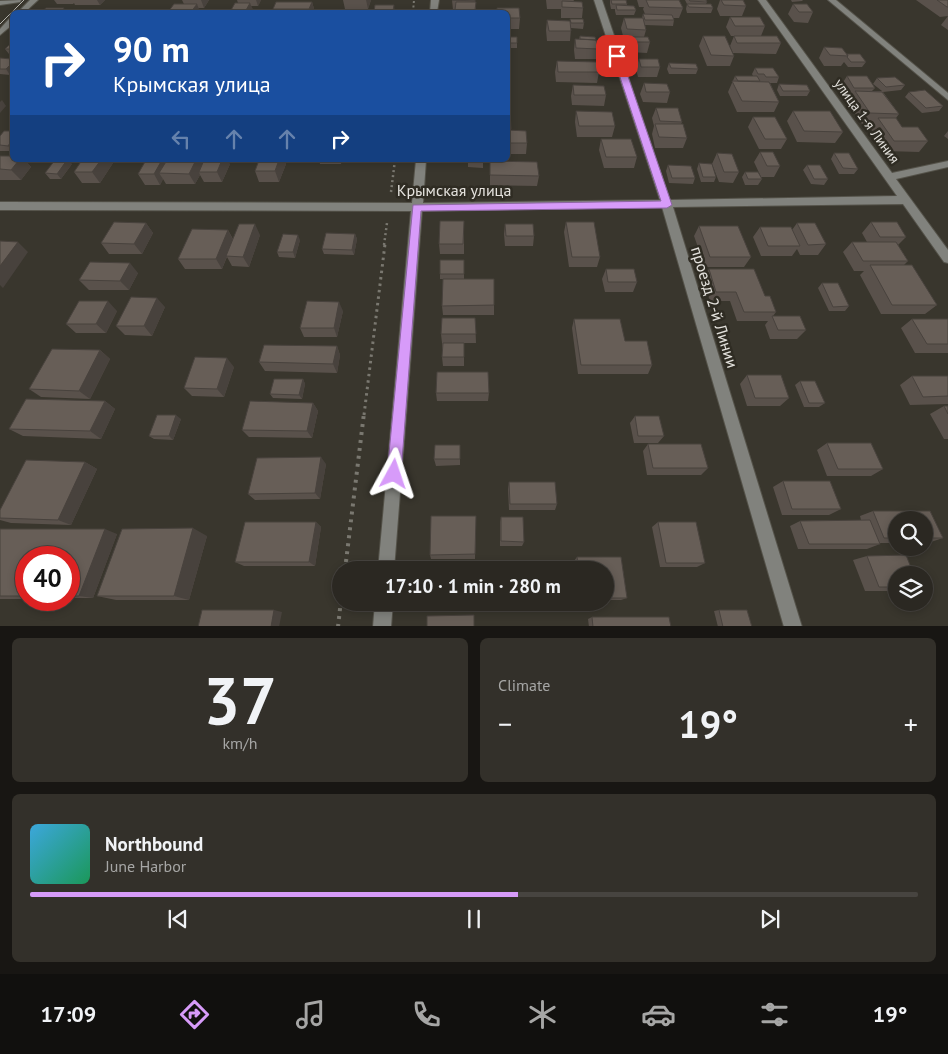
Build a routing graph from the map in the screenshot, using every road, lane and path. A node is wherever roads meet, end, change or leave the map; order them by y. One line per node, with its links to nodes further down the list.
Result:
1 (17, 0): 6 (street)
2 (34, 0): 7 (street)
3 (598, 0): 16 (street, проезд 2-й Линии)
4 (762, 0): 14 (street, улица 1-я Линия)
5 (832, 0): 10 (street)
6 (0, 4)
7 (23, 10)
8 (10, 23): 9 (street)
9 (0, 33)
10 (948, 97)
11 (395, 162): 18 (path)
12 (421, 162): 19 (street)
13 (948, 164): 14 (street)
14 (890, 177): 15 (street, улица 1-я Линия)
15 (907, 200): 16 (street, Крымская улица); 20 (street, улица 1-я Линия)
16 (667, 205): 19 (street, Крымская улица); 27 (street, проезд 2-й Линии)
17 (0, 206): 18 (street, Крымская улица)
18 (389, 207): 19 (street, Крымская улица); 21 (path)
19 (417, 207): 22 (street)
20 (948, 258)
21 (346, 561)
22 (387, 561)
23 (340, 611): 25 (path)
24 (383, 611): 26 (street)
25 (338, 626)
26 (382, 626)
27 (793, 626)

